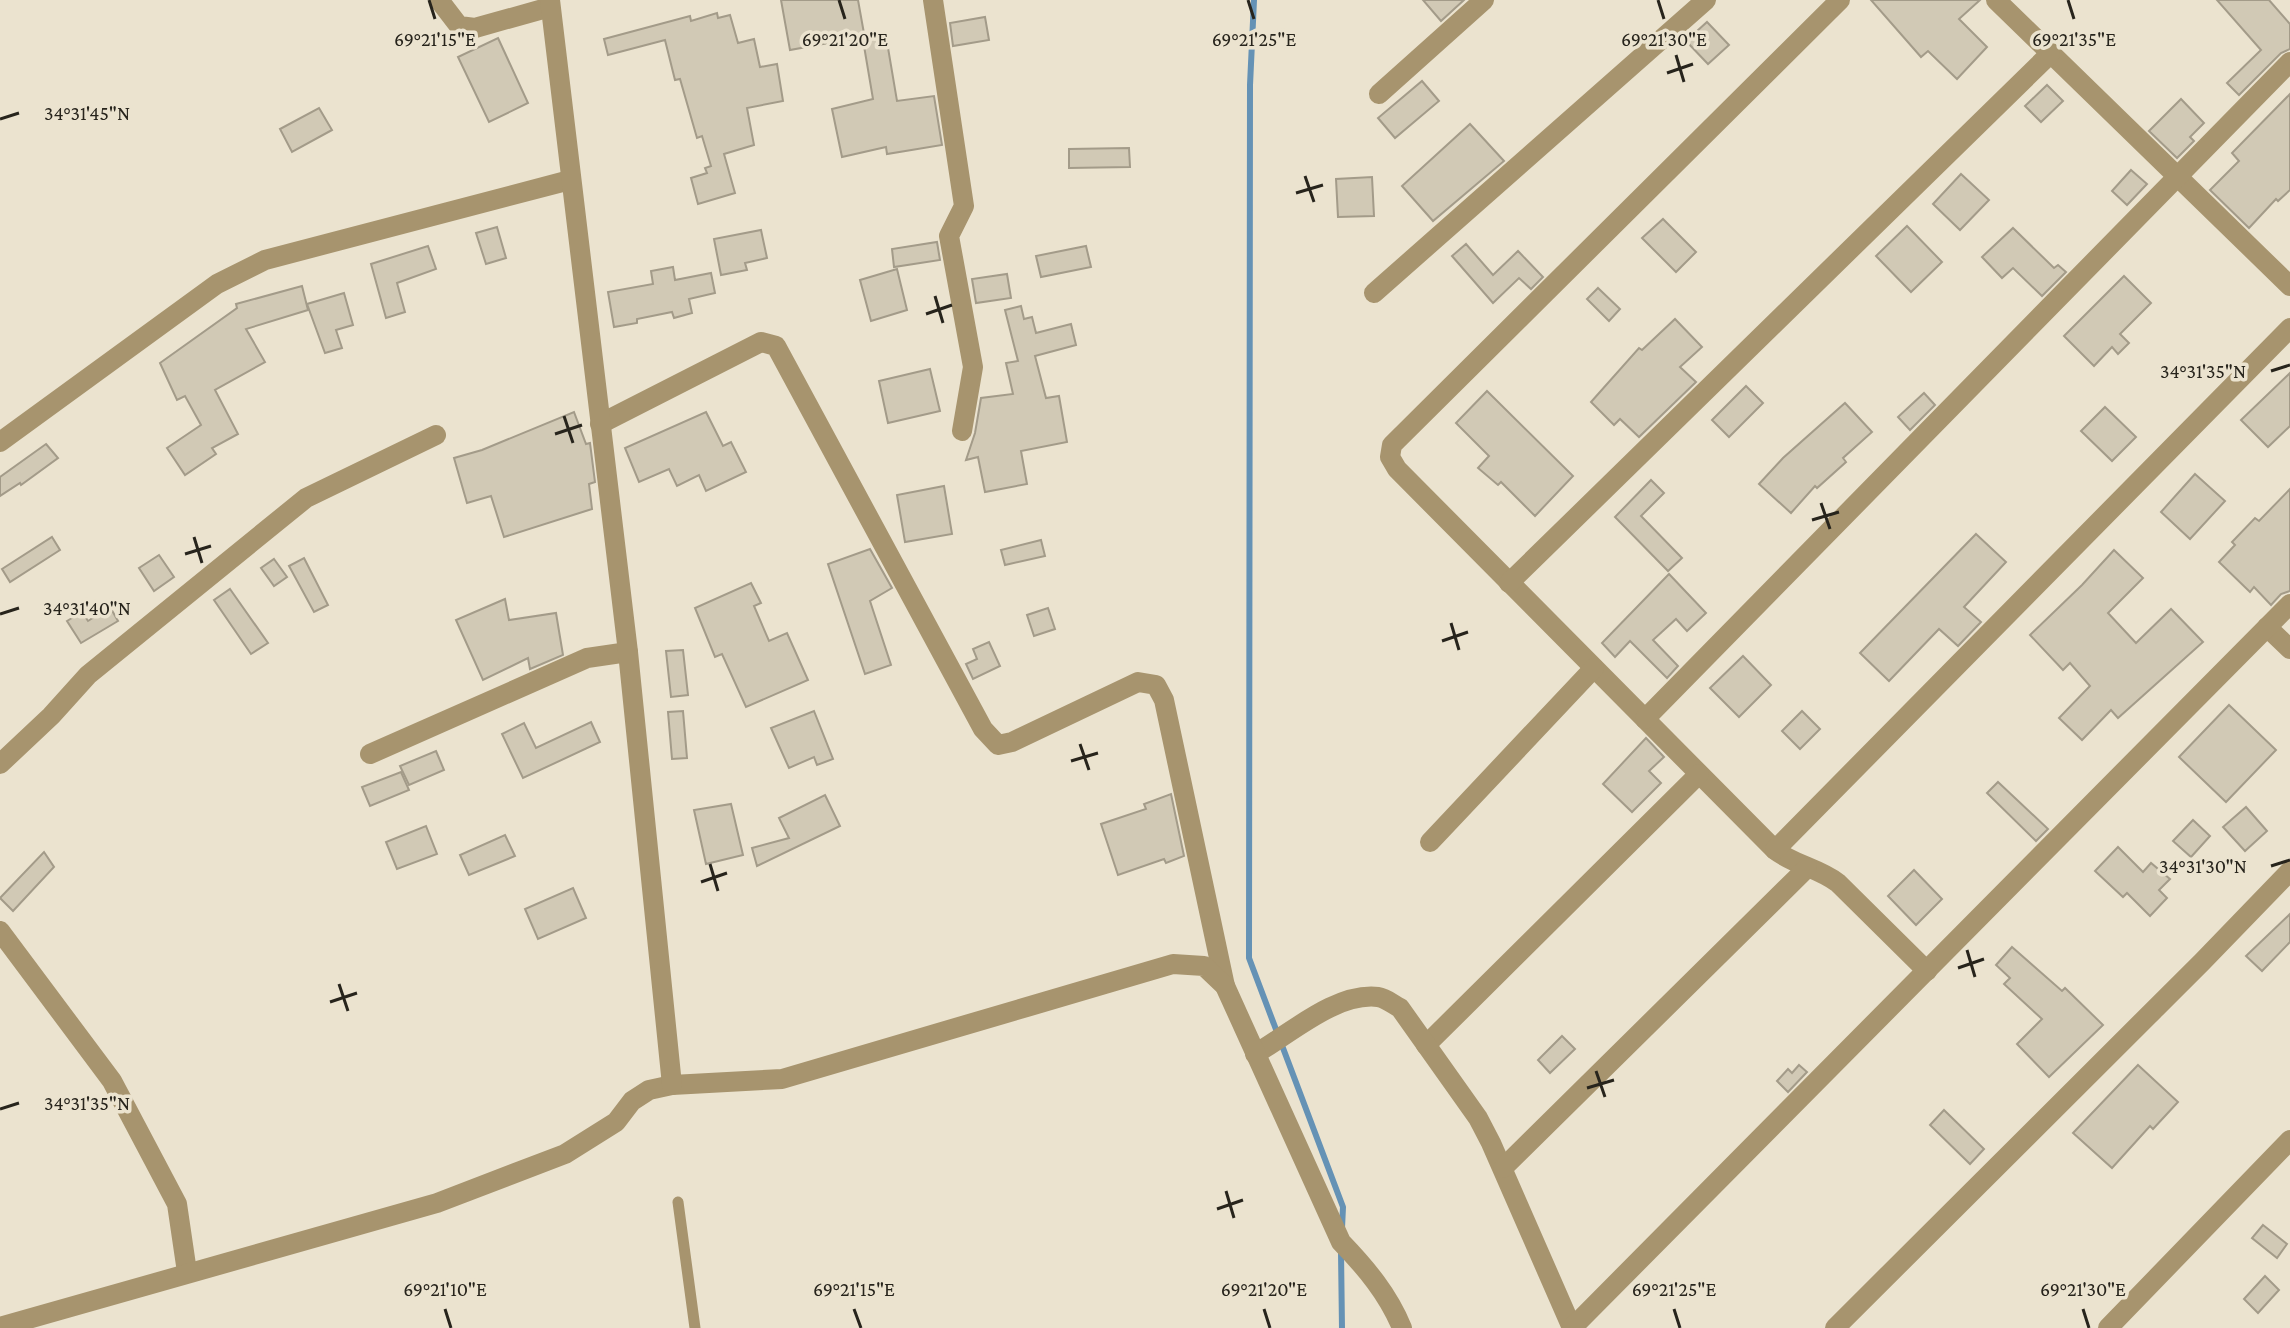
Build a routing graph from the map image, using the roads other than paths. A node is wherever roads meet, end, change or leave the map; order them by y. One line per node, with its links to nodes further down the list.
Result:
1 (439, 0): 7 (street)
2 (933, 0): 17 (street)
3 (1484, 0): 10 (street)
4 (1706, 0): 14 (street)
5 (1840, 0): 20 (street)
6 (1996, 0): 8 (street)
7 (550, 4): 12 (street)
8 (2050, 54): 11 (street); 20 (street)
9 (2290, 62): 11 (street)
10 (1379, 94)
11 (2177, 177): 13 (street); 26 (street)
12 (570, 180): 16 (street); 19 (street)
13 (2290, 286)
14 (1374, 293)
15 (2290, 328): 31 (street)
16 (600, 424): 24 (street); 36 (street)
17 (962, 431)
18 (436, 435): 28 (street)
19 (0, 442)
20 (1509, 583): 25 (street)
21 (2290, 604): 22 (street)
22 (2267, 627): 23 (street); 35 (street)
23 (2290, 649)
24 (628, 652): 27 (street); 39 (street)
25 (1594, 668): 26 (street); 30 (street)
26 (1645, 719): 29 (street)
27 (370, 754)
28 (0, 764)
29 (1699, 774): 31 (street); 37 (street)
30 (1430, 842)
31 (1775, 850): 32 (street)
32 (1807, 868): 35 (street); 41 (street)
33 (2290, 871): 48 (street)
34 (3, 938): 43 (street)
35 (1927, 971): 47 (street)
36 (1225, 986): 38 (street); 39 (street)
37 (1426, 1045): 38 (street); 41 (street)
38 (1255, 1054): 46 (street)
39 (672, 1085): 43 (street)
40 (2290, 1140): 49 (street)
41 (1503, 1168): 47 (street)
42 (678, 1202): 45 (lane)
43 (187, 1272): 44 (street)
44 (0, 1327)
45 (695, 1328)
46 (1402, 1328)
47 (1572, 1328)
48 (1835, 1328)
49 (2108, 1328)

